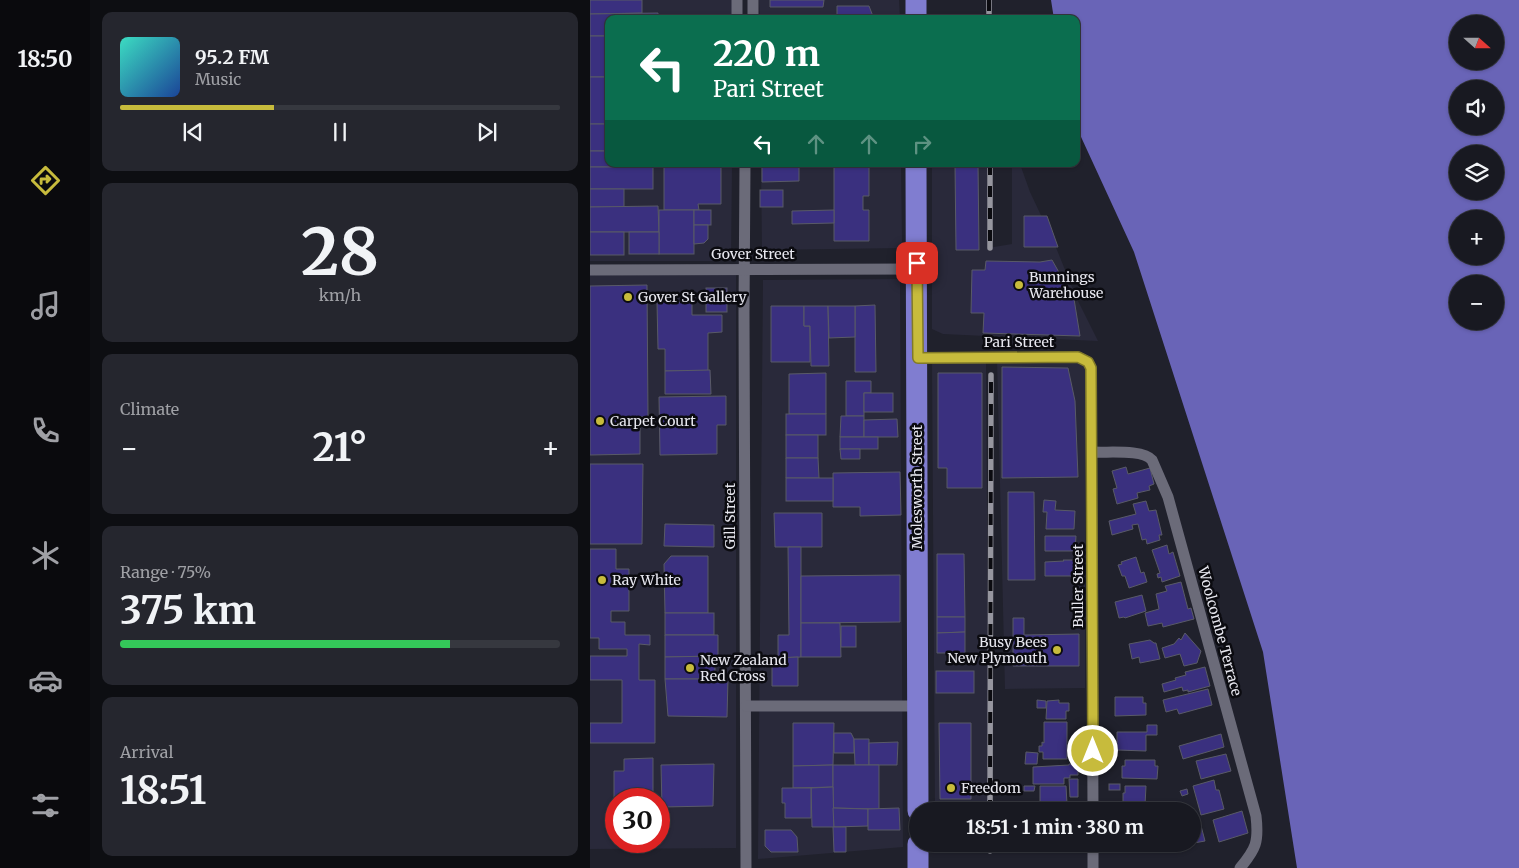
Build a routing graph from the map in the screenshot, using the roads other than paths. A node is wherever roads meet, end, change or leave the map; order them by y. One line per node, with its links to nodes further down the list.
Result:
1 (737, 0): 4 (street)
2 (753, 0): 5 (street)
3 (916, 0): 6 (highway)
4 (737, 15)
5 (753, 15)
6 (916, 15)
7 (745, 167): 9 (street, Gill Street)
8 (916, 167): 10 (highway, Molesworth Street)
9 (744, 269): 10 (street, Gover Street); 11 (street, Gover Street); 15 (street, Gill Street)
10 (916, 269): 12 (highway, Molesworth Street)
11 (590, 270)
12 (918, 358): 13 (street, Pari Street); 16 (highway, Molesworth Street)
13 (1088, 362): 14 (street, Buller Street)
14 (1093, 452): 18 (street, Buller Street); 24 (street, Woolcombe Terrace)
15 (746, 706): 16 (street); 21 (street, Gill Street)
16 (917, 706): 17 (highway, Molesworth Street)
17 (918, 802)
18 (1093, 802)
19 (918, 852): 22 (highway)
20 (1093, 852): 23 (street)
21 (746, 868)
22 (918, 868)
23 (1093, 868)
24 (1240, 868)

